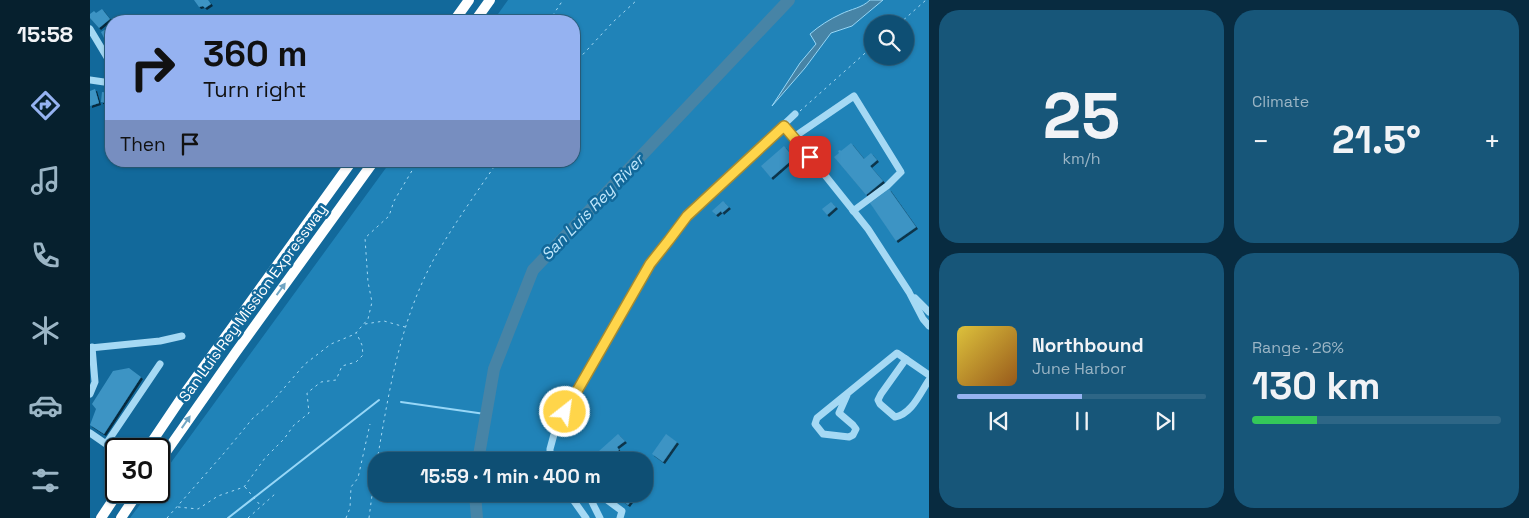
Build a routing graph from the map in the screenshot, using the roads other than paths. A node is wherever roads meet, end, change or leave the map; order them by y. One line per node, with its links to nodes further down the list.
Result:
1 (469, 0): 3 (highway)
2 (490, 0): 4 (highway)
3 (458, 15)
4 (479, 15)
5 (90, 29): 6 (street)
6 (105, 54)
7 (90, 80): 8 (street)
8 (105, 83)
9 (795, 114): 10 (street)
10 (784, 126): 11 (street); 29 (street)
11 (794, 137): 14 (street); 14 (street)
12 (348, 167): 27 (highway, San Luis Rey Mission Expressway)
13 (370, 167): 28 (highway, San Luis Rey Mission Expressway, one-way to 13)
14 (853, 211): 15 (street)
15 (909, 292): 16 (street); 17 (street)
16 (929, 312)
17 (929, 326)
18 (182, 336): 19 (street)
19 (91, 348): 24 (street)
20 (906, 359): 22 (street); 23 (street); 25 (street)
21 (160, 364): 26 (street)
22 (929, 375)
23 (929, 380)
24 (90, 394)
25 (847, 395): 25 (street)
26 (90, 433)
27 (154, 438)
28 (170, 446)
29 (550, 452)
30 (576, 502): 37 (street)
31 (592, 502): 38 (street)
32 (610, 502): 39 (street)
33 (110, 503): 35 (highway)
34 (131, 503): 36 (highway)
35 (101, 518)
36 (121, 518)
37 (586, 518)
38 (600, 518)
39 (620, 518)

